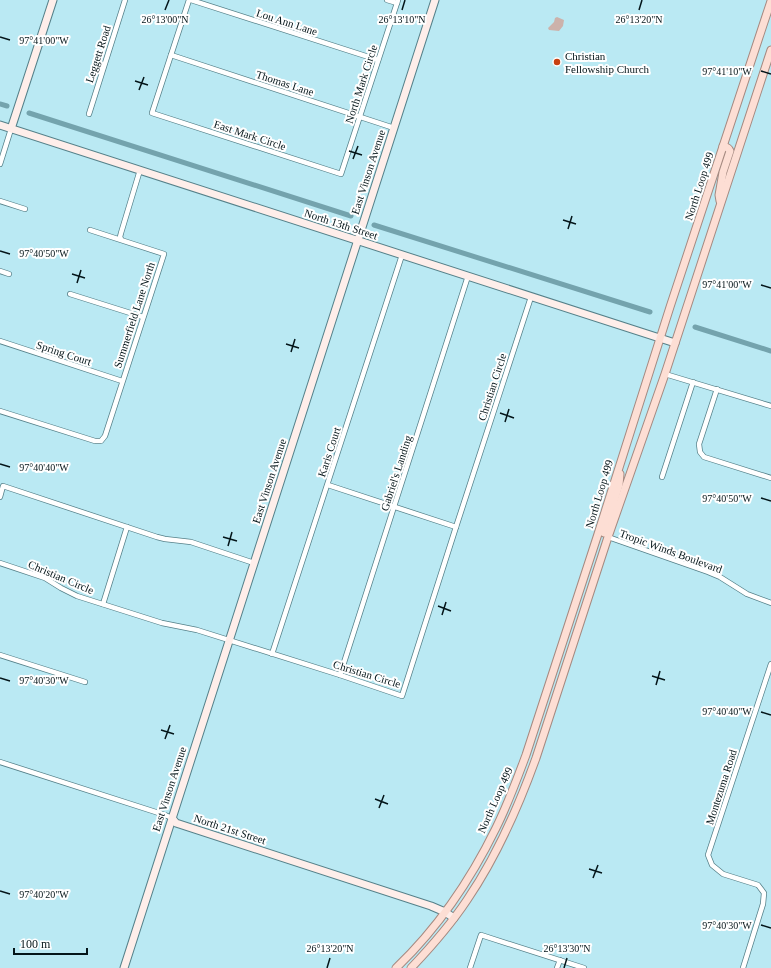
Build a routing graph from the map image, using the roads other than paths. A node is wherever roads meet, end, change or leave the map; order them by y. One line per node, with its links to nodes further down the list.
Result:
1 (53, 0): 15 (street)
2 (125, 0): 11 (street, Leggett Road)
3 (190, 0): 9 (street); 10 (street, Lou Ann Lane)
4 (387, 0): 7 (street)
5 (435, 0): 14 (street, East Vinson Avenue)
6 (771, 1): 16 (main road, North Loop 499)
7 (397, 2): 10 (street, North Mark Circle)
8 (771, 50): 21 (main road, North Loop 499)
9 (171, 56): 12 (street, Thomas Lane); 19 (street, East Mark Circle)
10 (378, 60): 12 (street, North Mark Circle)
11 (89, 114)
12 (360, 117): 14 (street, Thomas Lane); 19 (street, North Mark Circle)
13 (0, 125): 15 (street, North 13th Street)
14 (394, 128): 25 (street, East Vinson Avenue)
15 (12, 129): 17 (street); 18 (street, North 13th Street)
16 (723, 146): 21 (main road); 33 (main road, North Loop 499)
17 (0, 164)
18 (140, 170): 24 (street); 25 (street, North 13th Street)
19 (341, 174)
20 (0, 201): 22 (street)
21 (720, 207): 35 (main road, North Loop 499)
22 (25, 209)
23 (90, 230): 24 (street)
24 (121, 239): 32 (street, Summerfield Lane North)
25 (357, 240): 26 (street, North 13th Street); 52 (street, East Vinson Avenue)
26 (402, 255): 29 (street, North 13th Street); 45 (street, Karis Court)
27 (0, 271): 28 (street)
28 (9, 274)
29 (468, 276): 31 (street, North 13th Street); 47 (street, Gabriel's Landing)
30 (70, 294): 32 (street)
31 (531, 297): 33 (street, North 13th Street); 49 (street, Christian Circle)
32 (143, 317): 37 (street, Summerfield Lane North)
33 (660, 338): 35 (street, North 13th Street); 42 (main road, North Loop 499)
34 (0, 342): 37 (street, Spring Court)
35 (675, 343): 36 (main road, North Loop 499)
36 (665, 374): 38 (street); 50 (main road, North Loop 499)
37 (122, 381): 41 (street, Summerfield Lane North)
38 (693, 382): 39 (street); 43 (street)
39 (717, 389): 40 (street); 44 (street)
40 (771, 406)
41 (0, 412)
42 (622, 458): 50 (main road); 63 (main road, North Loop 499)
43 (662, 477)
44 (771, 478)
45 (328, 485): 47 (street); 56 (street, Karis Court)
46 (0, 497): 48 (street)
47 (394, 507): 49 (street); 59 (street, Gabriel's Landing)
48 (127, 527): 52 (street); 54 (street)
49 (456, 527): 59 (street, Christian Circle)
50 (608, 537): 53 (street, Tropic Winds Boulevard); 64 (main road, North Loop 499)
51 (0, 563): 54 (street, Christian Circle)
52 (254, 563): 55 (street, East Vinson Avenue)
53 (771, 603)
54 (102, 604): 55 (street, Christian Circle)
55 (229, 640): 56 (street, Christian Circle); 62 (street, East Vinson Avenue)
56 (272, 654): 59 (street, Christian Circle)
57 (0, 655): 60 (street)
58 (771, 664): 72 (street, Montezuma Road)
59 (340, 675)
60 (85, 682)
61 (0, 762): 62 (street, North 21st Street)
62 (172, 818): 63 (street, North 21st Street); 66 (street, East Vinson Avenue)
63 (445, 912): 64 (street, North 21st Street); 67 (main road, North Loop 499)
64 (454, 918): 68 (main road, North Loop 499)
65 (560, 960): 69 (street); 70 (street); 71 (street)
66 (124, 968)
67 (396, 968)
68 (411, 968)
69 (470, 968)
70 (557, 968)
71 (584, 968)
72 (743, 968)

